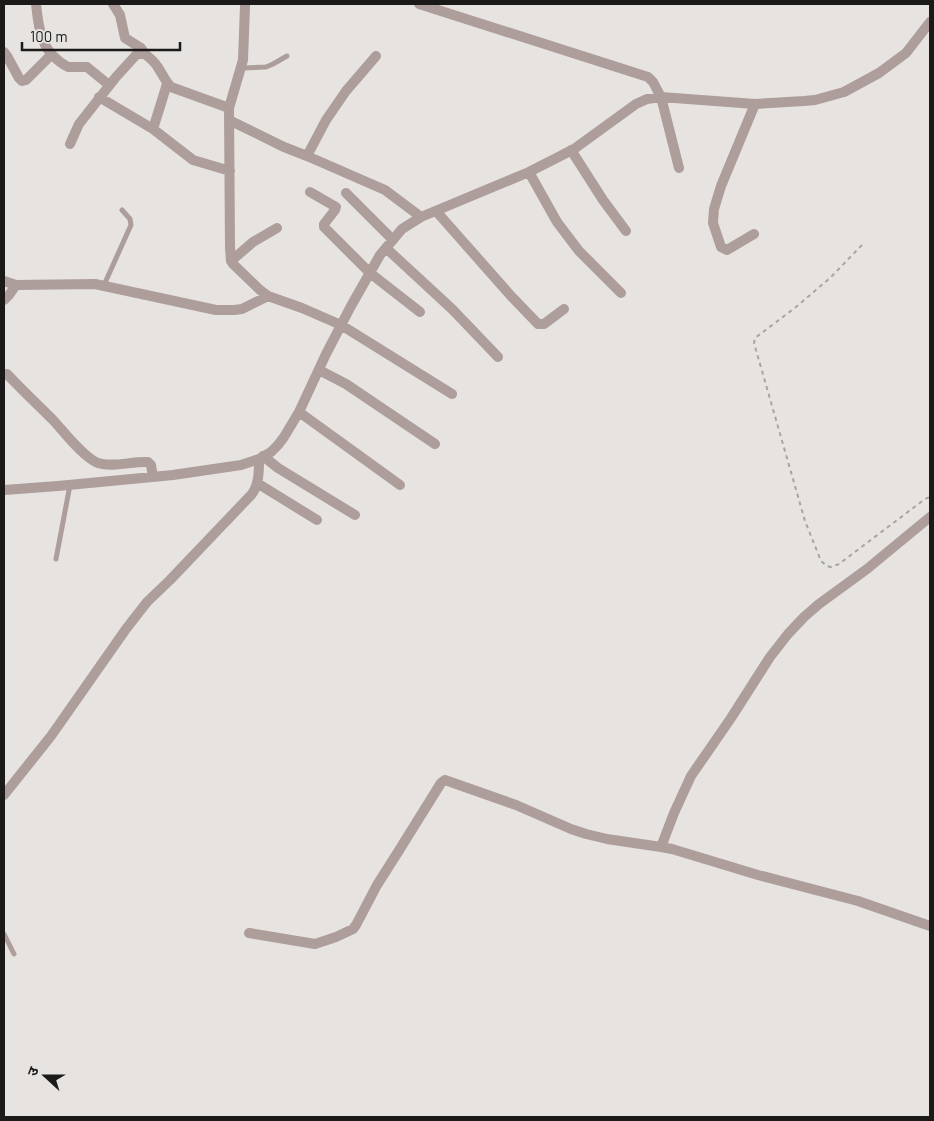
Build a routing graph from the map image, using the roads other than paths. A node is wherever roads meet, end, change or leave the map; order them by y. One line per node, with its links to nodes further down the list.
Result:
1 (36, 4): 7 (street)
2 (113, 4): 8 (street)
3 (419, 4): 15 (street)
4 (245, 6): 11 (street)
5 (930, 22): 16 (street)
6 (4, 52): 7 (street)
7 (52, 54): 13 (street)
8 (146, 54): 12 (street); 13 (street)
9 (287, 56): 11 (lane)
10 (376, 56): 22 (street)
11 (241, 68): 17 (street)
12 (167, 84): 17 (street); 19 (street)
13 (109, 85): 14 (street)
14 (100, 97): 19 (street); 20 (street)
15 (661, 97): 16 (street); 21 (street); 23 (street)
16 (755, 104): 33 (street)
17 (229, 108): 18 (street)
18 (229, 120): 22 (street); 24 (street)
19 (153, 129): 24 (street)
20 (70, 144)
21 (571, 150): 25 (street); 32 (street)
22 (307, 156): 30 (street)
23 (679, 168)
24 (230, 171): 35 (street)
25 (528, 172): 29 (street); 40 (street)
26 (310, 192): 36 (street)
27 (346, 193): 34 (street)
28 (122, 210): 39 (lane)
29 (436, 211): 30 (street); 43 (street)
30 (421, 217): 34 (street)
31 (277, 228): 35 (street)
32 (626, 231)
33 (754, 234)
34 (389, 244): 36 (street); 46 (street)
35 (231, 261): 41 (street)
36 (370, 273): 44 (street); 45 (street)
37 (4, 281): 38 (street)
38 (16, 284): 39 (street); 42 (street)
39 (104, 286): 41 (street)
40 (621, 293)
41 (268, 296): 45 (street)
42 (4, 300)
43 (564, 309)
44 (420, 312)
45 (341, 325): 47 (street); 49 (street)
46 (498, 357)
47 (319, 370): 50 (street); 51 (street)
48 (7, 374): 53 (street)
49 (452, 394)
50 (299, 412): 52 (street); 56 (street)
51 (435, 444)
52 (261, 458): 53 (street); 54 (street); 58 (street)
53 (153, 477): 55 (street)
54 (257, 483): 60 (street); 62 (street)
55 (70, 485): 57 (street); 61 (lane)
56 (400, 485)
57 (4, 490)
58 (355, 515)
59 (930, 517): 63 (street)
60 (317, 520)
61 (56, 559)
62 (4, 795)
63 (662, 846): 64 (street); 65 (street)
64 (930, 926)
65 (249, 933)
66 (4, 934): 67 (lane)
67 (14, 954)

